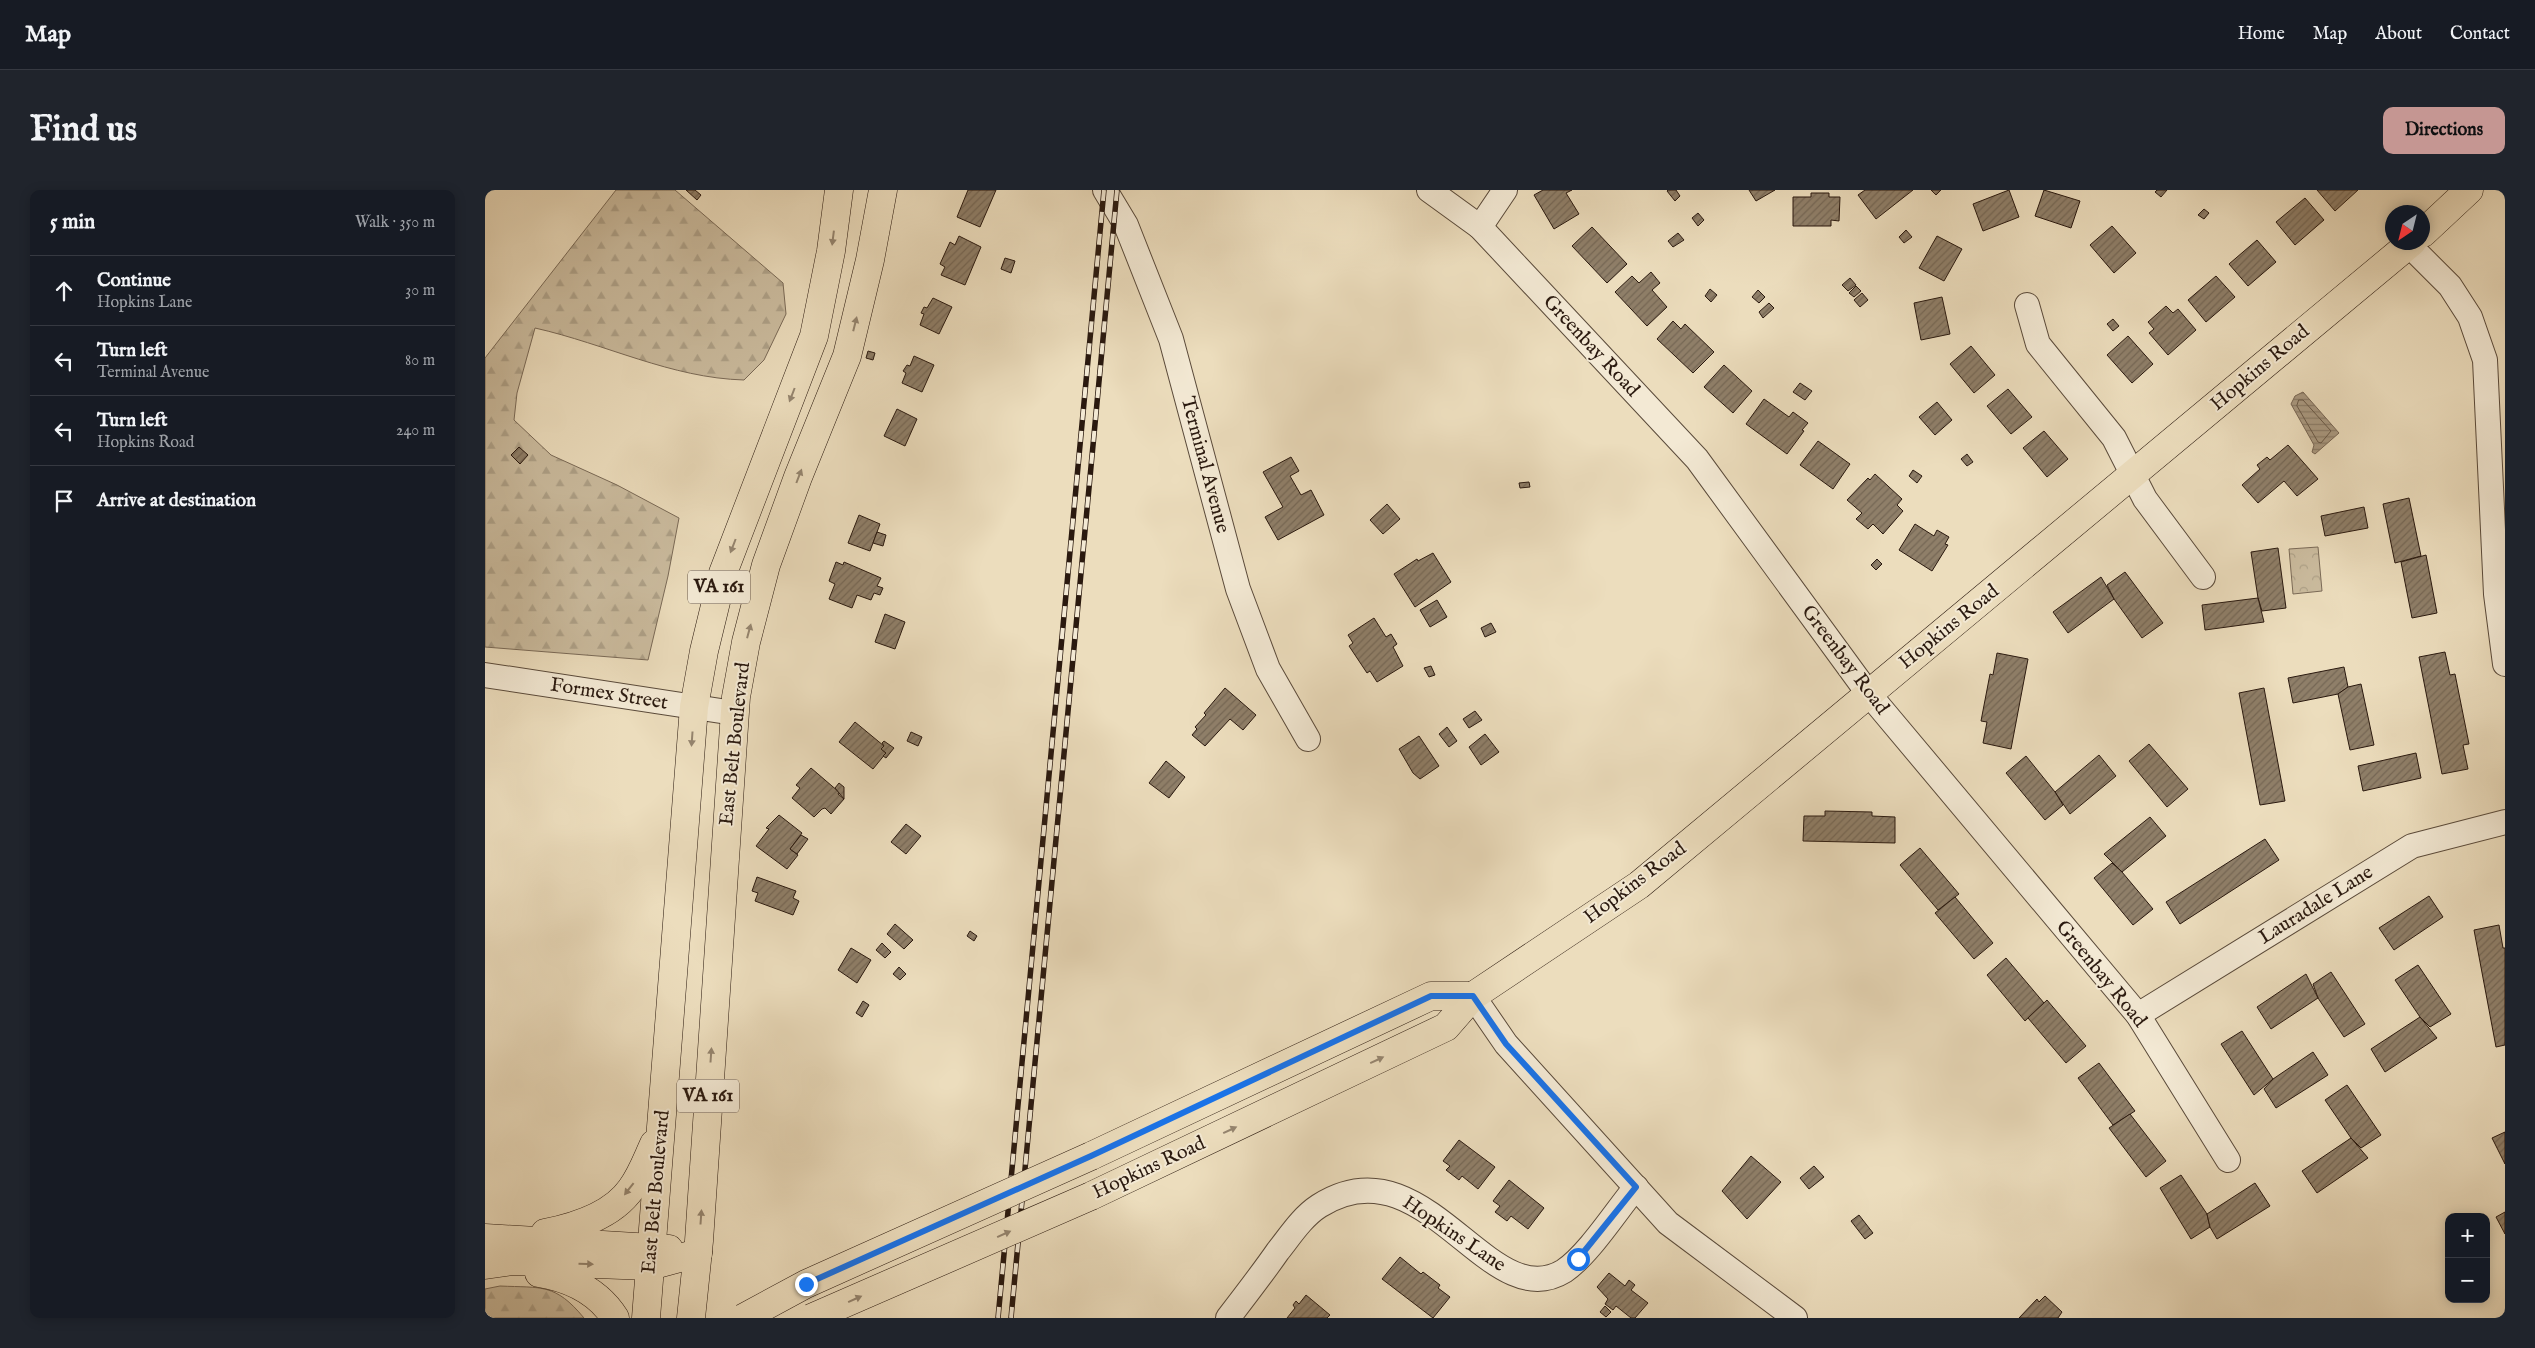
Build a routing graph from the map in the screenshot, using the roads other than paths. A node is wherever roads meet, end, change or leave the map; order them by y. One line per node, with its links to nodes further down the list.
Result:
1 (839, 190): 17 (main road, East Belt Boulevard / VA 161, one-way to 17)
2 (883, 190): 18 (main road, East Belt Boulevard / VA 161, one-way to 2)
3 (1105, 190): 19 (street, Terminal Avenue)
4 (1429, 190): 8 (street, Greenbay Road)
5 (1505, 190): 8 (street)
6 (2469, 190): 7 (main road, Hopkins Road)
7 (2430, 225)
8 (1480, 227): 16 (street, Greenbay Road)
9 (2402, 250): 12 (main road, Hopkins Road)
10 (2422, 250): 14 (street)
11 (2027, 305): 12 (street)
12 (2133, 474): 13 (street); 16 (main road, Hopkins Road)
13 (2203, 577)
14 (2505, 664)
15 (485, 675): 17 (street, Formex Street)
16 (1868, 694): 21 (main road, Hopkins Road); 22 (street, Greenbay Road)
17 (694, 707): 18 (street, Formex Street); 23 (main road, East Belt Boulevard / VA 161, one-way to 23)
18 (734, 713): 27 (main road, East Belt Boulevard / VA 161, one-way to 18)
19 (1308, 738)
20 (2505, 822): 22 (street, Lauradale Lane)
21 (1473, 996): 25 (street); 33 (main road, Hopkins Road, bridge); 34 (main road, Hopkins Road, one-way to 21, bridge)
22 (2138, 1015): 24 (street, Greenbay Road)
23 (661, 1132): 26 (main road, one-way to 26); 28 (main road, East Belt Boulevard / VA 161)
24 (2228, 1160)
25 (1636, 1187): 35 (street, Hopkins Lane); 36 (street)
26 (497, 1238): 28 (main road)
27 (698, 1253): 28 (main road); 32 (main road, East Belt Boulevard / VA 161)
28 (651, 1257): 29 (main road, one-way to 28); 31 (main road, East Belt Boulevard / VA 161)
29 (485, 1265): 30 (main road)
30 (615, 1318)
31 (646, 1318)
32 (691, 1318)
33 (743, 1318)
34 (811, 1318)
35 (1228, 1318)
36 (1795, 1318)

